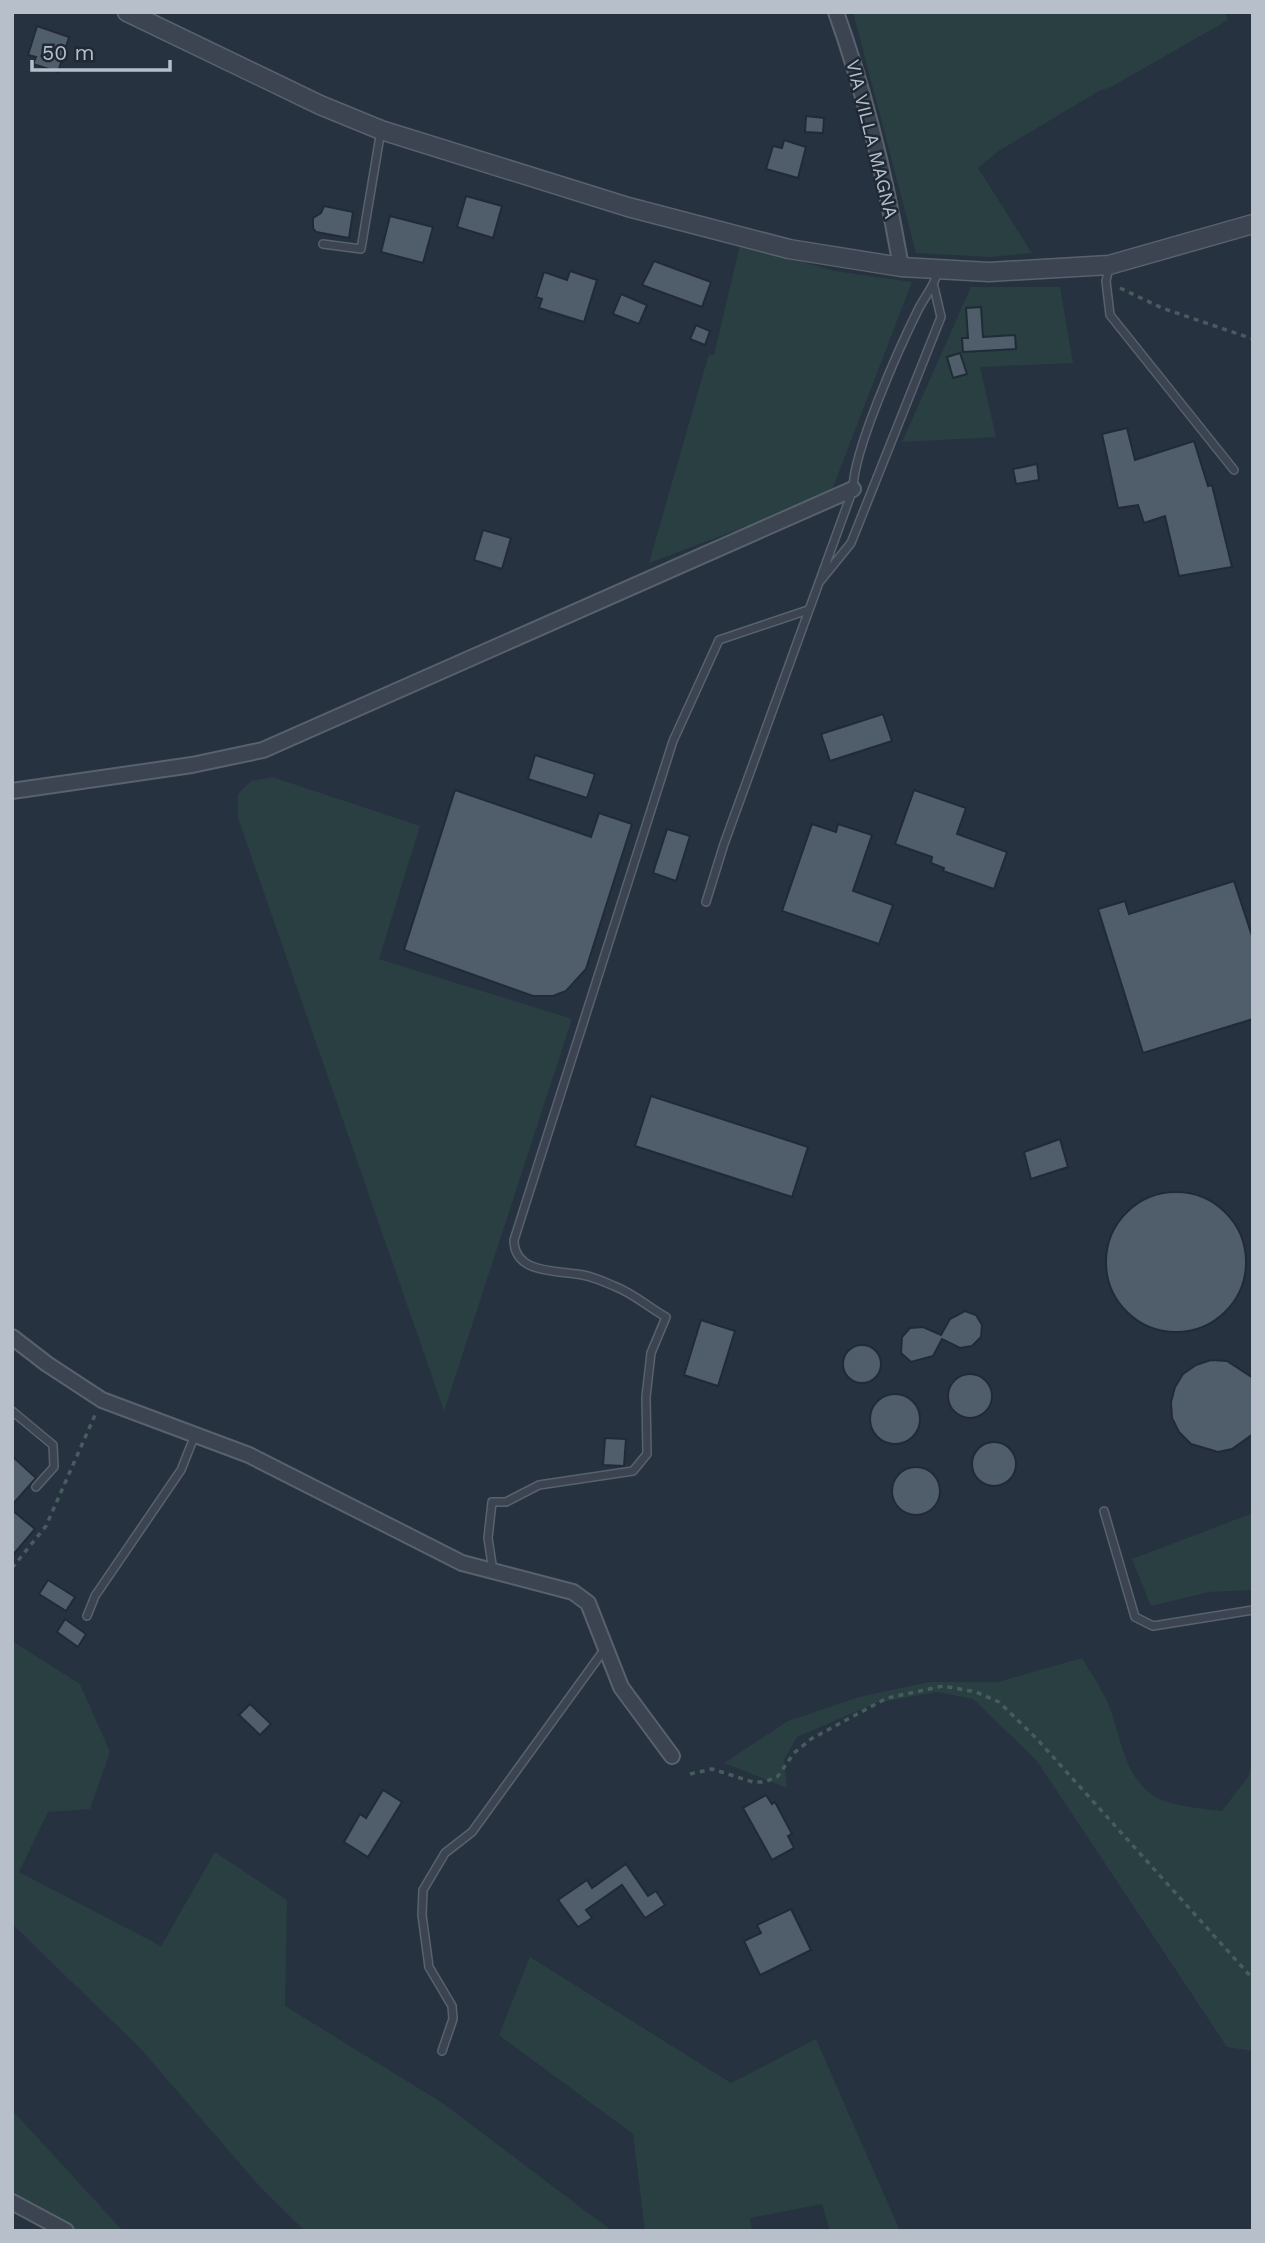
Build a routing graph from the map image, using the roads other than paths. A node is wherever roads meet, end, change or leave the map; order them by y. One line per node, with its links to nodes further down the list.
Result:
1 (127, 12): 3 (street)
2 (836, 12): 6 (street, VIA VILLA MAGNA)
3 (381, 130): 5 (lane); 6 (street)
4 (1253, 224): 7 (street)
5 (323, 244)
6 (901, 267): 8 (street)
7 (1107, 273): 8 (street); 9 (lane)
8 (936, 278): 10 (lane); 11 (lane)
9 (1234, 470)
10 (853, 489): 11 (lane); 13 (street)
11 (817, 584): 12 (lane)
12 (808, 610): 14 (lane); 20 (lane)
13 (12, 791)
14 (706, 902)
15 (12, 1337): 17 (street)
16 (12, 1411): 18 (lane)
17 (195, 1434): 20 (street); 22 (lane)
18 (36, 1487)
19 (1104, 1511): 21 (lane)
20 (493, 1571): 23 (street)
21 (1253, 1610)
22 (87, 1616)
23 (604, 1650): 24 (street); 25 (lane)
24 (672, 1756)
25 (442, 2051)
26 (12, 2202): 27 (street)
27 (66, 2231)

